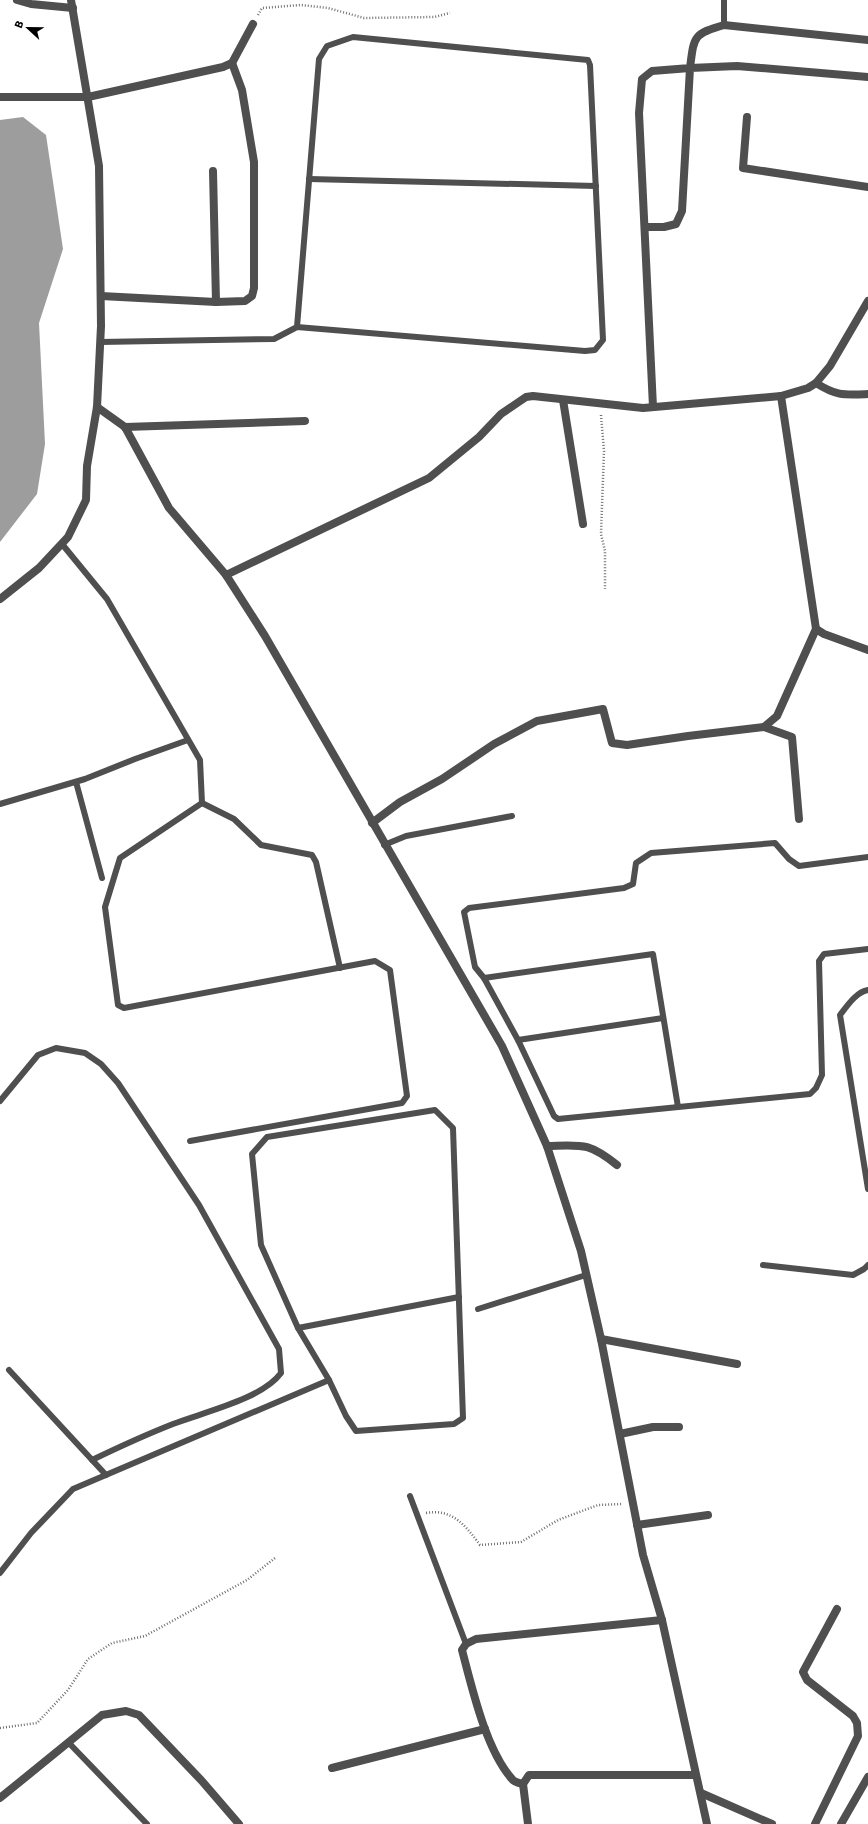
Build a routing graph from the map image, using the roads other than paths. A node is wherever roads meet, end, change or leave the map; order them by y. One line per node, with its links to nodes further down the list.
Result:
1 (18, 0): 3 (street)
2 (724, 0): 5 (lane)
3 (72, 4): 11 (street)
4 (253, 24): 7 (street)
5 (724, 25): 6 (street); 8 (street)
6 (868, 40)
7 (232, 63): 11 (street); 20 (street)
8 (690, 68): 9 (street); 17 (street); 17 (street)
9 (868, 77)
10 (0, 97): 11 (street)
11 (88, 97): 18 (street)
12 (747, 117): 16 (street)
13 (213, 171): 20 (street)
14 (309, 179): 15 (lane); 15 (lane); 21 (lane)
15 (596, 186): 21 (lane)
16 (868, 188)
17 (645, 227): 28 (street)
18 (101, 296): 20 (street); 22 (street)
19 (868, 301): 23 (street)
20 (216, 302)
21 (297, 327): 22 (lane)
22 (100, 342): 27 (street)
23 (816, 383): 24 (street); 25 (street)
24 (868, 394)
25 (781, 396): 28 (street); 35 (street)
26 (563, 400): 28 (street); 31 (street); 33 (street)
27 (97, 407): 30 (street); 32 (street)
28 (653, 407)
29 (306, 421): 30 (street)
30 (125, 426): 33 (street)
31 (583, 524)
32 (62, 544): 34 (street); 38 (lane)
33 (226, 575): 44 (street)
34 (0, 599)
35 (816, 629): 36 (street); 37 (street)
36 (868, 650)
37 (764, 728): 43 (street); 44 (street)
38 (188, 740): 39 (lane); 40 (lane)
39 (76, 782): 41 (lane); 47 (lane)
40 (202, 803): 49 (lane); 49 (lane)
41 (0, 804)
42 (512, 816): 45 (lane)
43 (799, 819)
44 (372, 823): 45 (street)
45 (384, 845): 57 (street)
46 (868, 857): 50 (lane)
47 (102, 878)
48 (868, 949): 55 (lane)
49 (340, 968): 56 (lane)
50 (484, 978): 52 (lane); 53 (lane)
51 (868, 990): 59 (lane)
52 (663, 1018): 53 (lane); 55 (lane)
53 (518, 1040): 55 (lane)
54 (0, 1101): 72 (lane)
55 (678, 1107)
56 (190, 1141)
57 (547, 1146): 58 (street); 62 (street)
58 (617, 1165)
59 (868, 1189)
60 (868, 1264): 61 (lane)
61 (763, 1265)
62 (586, 1275): 64 (lane); 66 (street)
63 (459, 1297): 65 (lane); 65 (lane); 69 (lane)
64 (478, 1309)
65 (298, 1328): 69 (lane)
66 (601, 1339): 67 (street); 71 (street)
67 (737, 1364)
68 (9, 1370): 72 (lane)
69 (329, 1380): 73 (lane)
70 (679, 1427): 71 (street)
71 (620, 1434): 76 (street)
72 (92, 1460): 73 (lane)
73 (106, 1475): 77 (lane)
74 (410, 1496): 80 (lane)
75 (708, 1514): 76 (street)
76 (637, 1525): 79 (street)
77 (0, 1573)
78 (837, 1608): 94 (street)
79 (662, 1620): 80 (street); 84 (street)
80 (466, 1644): 81 (street)
81 (485, 1729): 83 (street); 86 (street)
82 (68, 1742): 88 (street); 89 (lane); 90 (street)
83 (332, 1768)
84 (695, 1775): 86 (street); 87 (street)
85 (868, 1777): 95 (street)
86 (523, 1784): 91 (street)
87 (701, 1793): 92 (street); 93 (street)
88 (0, 1798)
89 (147, 1824)
90 (240, 1824)
91 (528, 1824)
92 (707, 1824)
93 (772, 1824)
94 (815, 1824)
95 (841, 1824)

